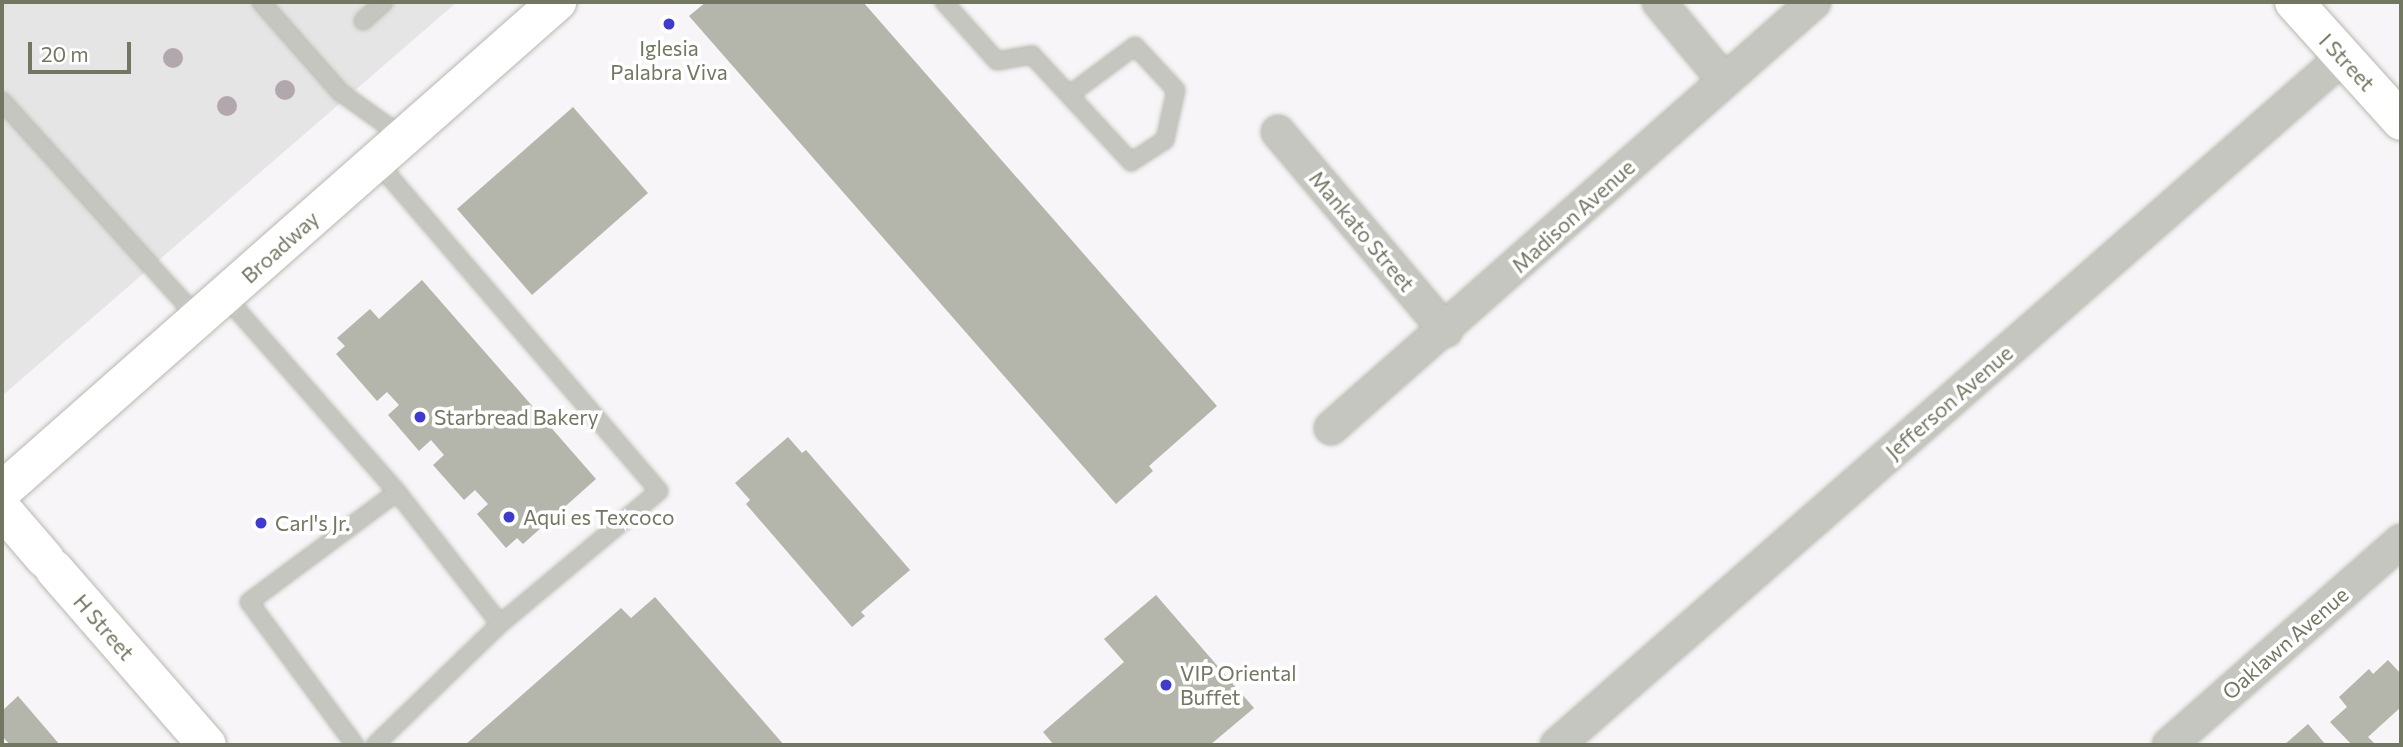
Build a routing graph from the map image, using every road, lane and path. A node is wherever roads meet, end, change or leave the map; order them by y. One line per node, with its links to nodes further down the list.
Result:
1 (261, 2): 15 (lane)
2 (384, 2): 8 (lane)
3 (557, 2): 15 (main road, Broadway)
4 (944, 2): 11 (lane)
5 (1659, 2): 10 (street)
6 (1814, 2): 10 (street, Madison Avenue)
7 (2294, 2): 9 (main road, I Street)
8 (363, 21)
9 (2341, 60): 13 (main road, I Street); 27 (street, Jefferson Avenue)
10 (1724, 80): 17 (street, Madison Avenue)
11 (1069, 95): 11 (lane)
12 (2, 101): 16 (lane)
13 (2396, 105)
14 (1278, 132): 17 (street, Mankato Street)
15 (390, 149): 16 (main road, Broadway); 23 (lane)
16 (211, 307): 19 (main road, Broadway); 20 (lane)
17 (1446, 331): 18 (street, Madison Avenue)
18 (1331, 428)
19 (2, 491)
20 (397, 492): 23 (lane); 25 (lane)
21 (2, 509): 24 (main road, H Street)
22 (2401, 541): 28 (street, Oaklawn Avenue)
23 (500, 624): 26 (lane)
24 (205, 745)
25 (355, 745)
26 (375, 745)
27 (1557, 745)
28 (2169, 745)

